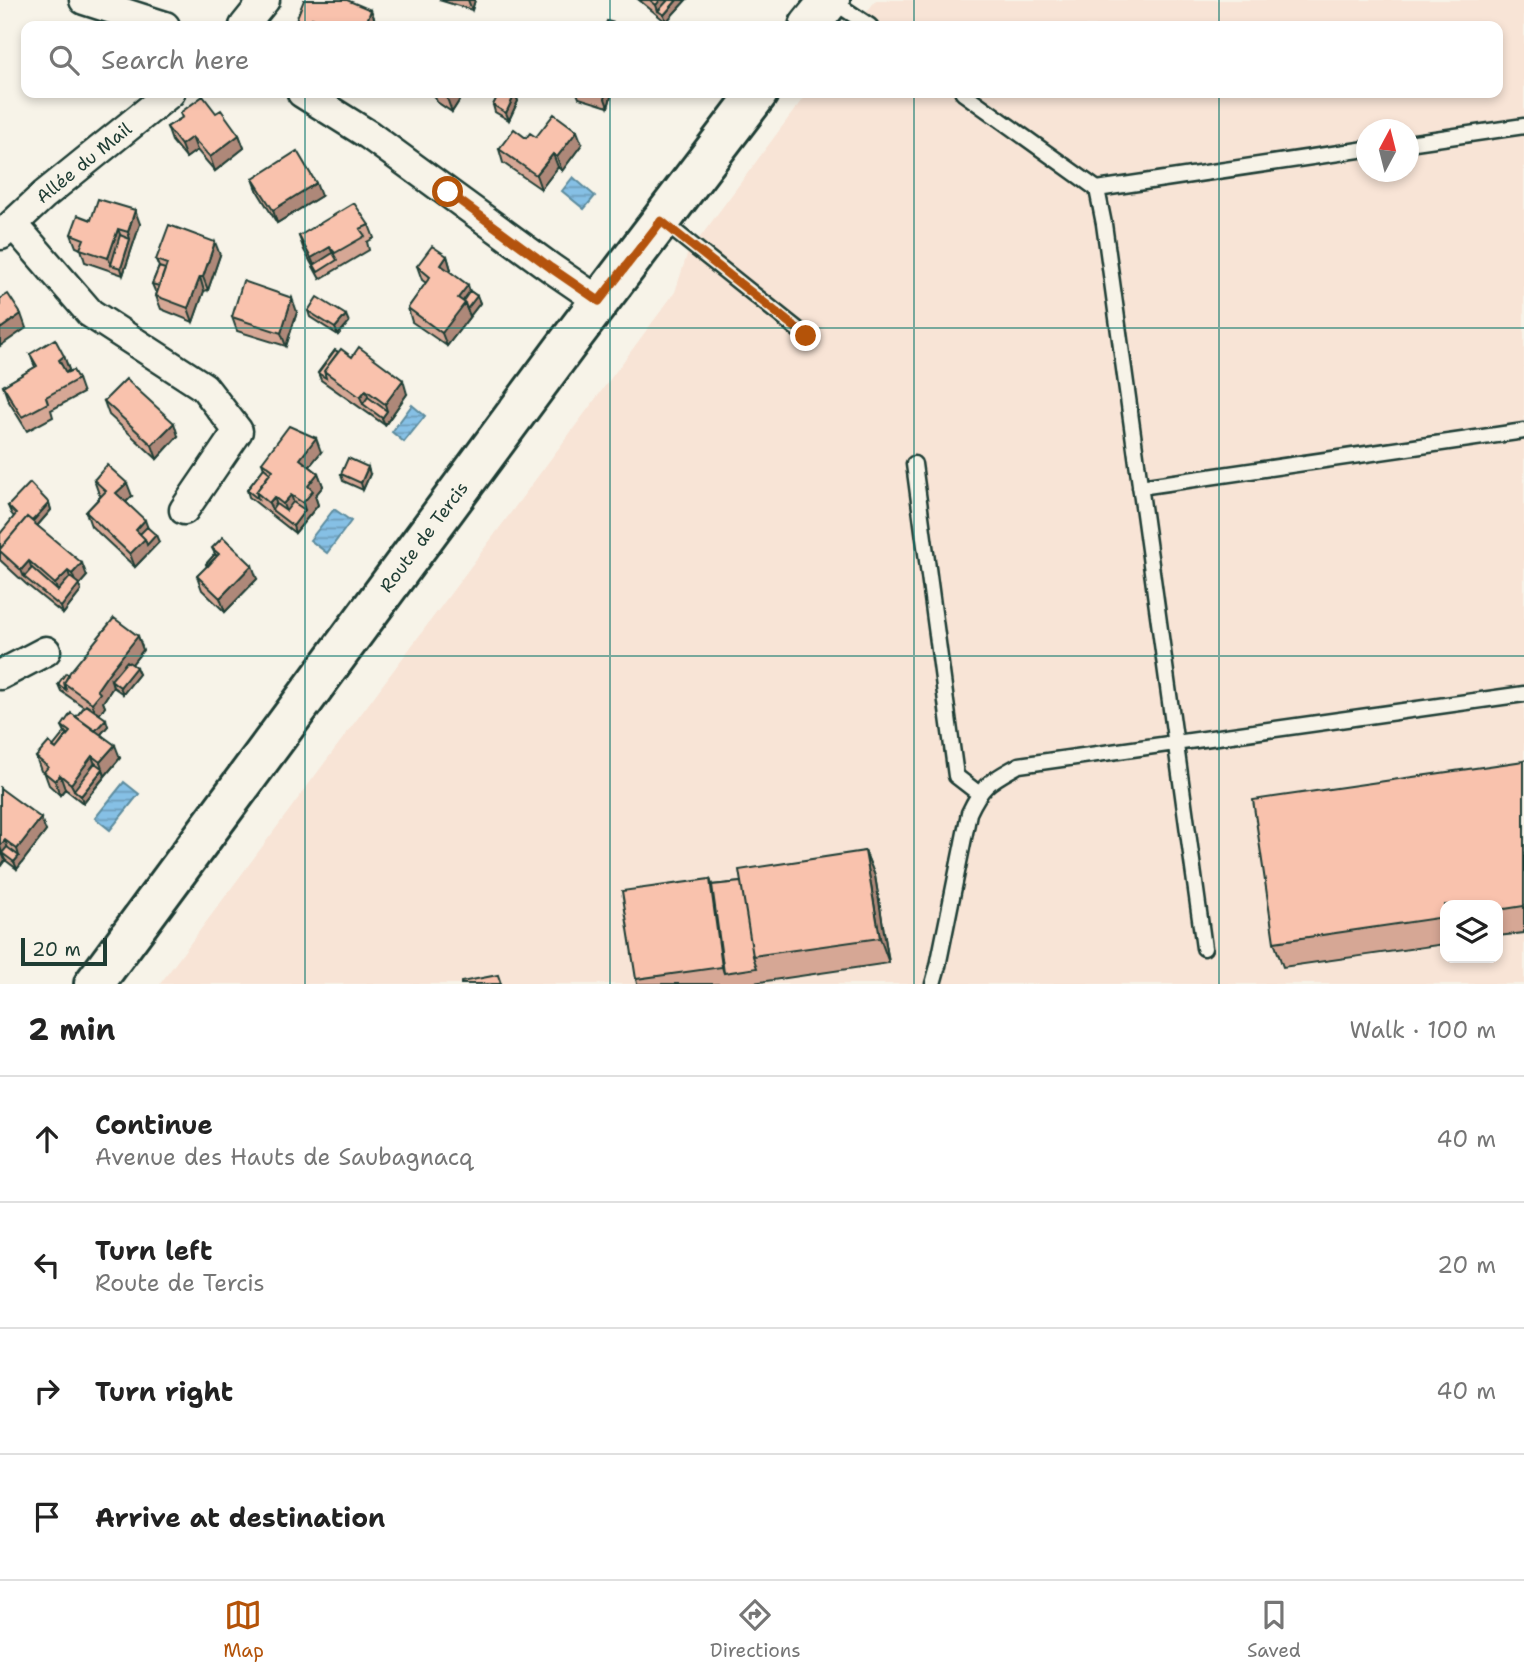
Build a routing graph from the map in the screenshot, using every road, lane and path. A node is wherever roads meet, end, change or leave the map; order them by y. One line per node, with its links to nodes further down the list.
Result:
1 (84, 0): 4 (street)
2 (265, 0): 5 (street)
3 (830, 0): 6 (main road); 7 (lane)
4 (150, 21)
5 (248, 21)
6 (814, 21)
7 (862, 21)
8 (164, 98): 17 (street, Allée du Mail)
9 (310, 98): 18 (street)
10 (754, 98): 16 (main road, Route de Tercis)
11 (970, 98): 15 (lane)
12 (1524, 126): 13 (lane)
13 (1419, 142)
14 (1356, 151): 15 (lane)
15 (1097, 189): 22 (lane)
16 (661, 221): 18 (main road, Route de Tercis); 19 (lane)
17 (6, 229): 23 (street)
18 (599, 301): 30 (main road, Route de Tercis)
19 (806, 336)
20 (1524, 432): 22 (lane)
21 (914, 464): 28 (lane)
22 (1140, 487): 27 (lane)
23 (184, 510)
24 (46, 651): 25 (street)
25 (0, 675)
26 (1524, 694): 27 (lane)
27 (1176, 744): 28 (lane); 29 (lane)
28 (978, 793): 31 (lane)
29 (1204, 948)
30 (94, 984)
31 (933, 984)

